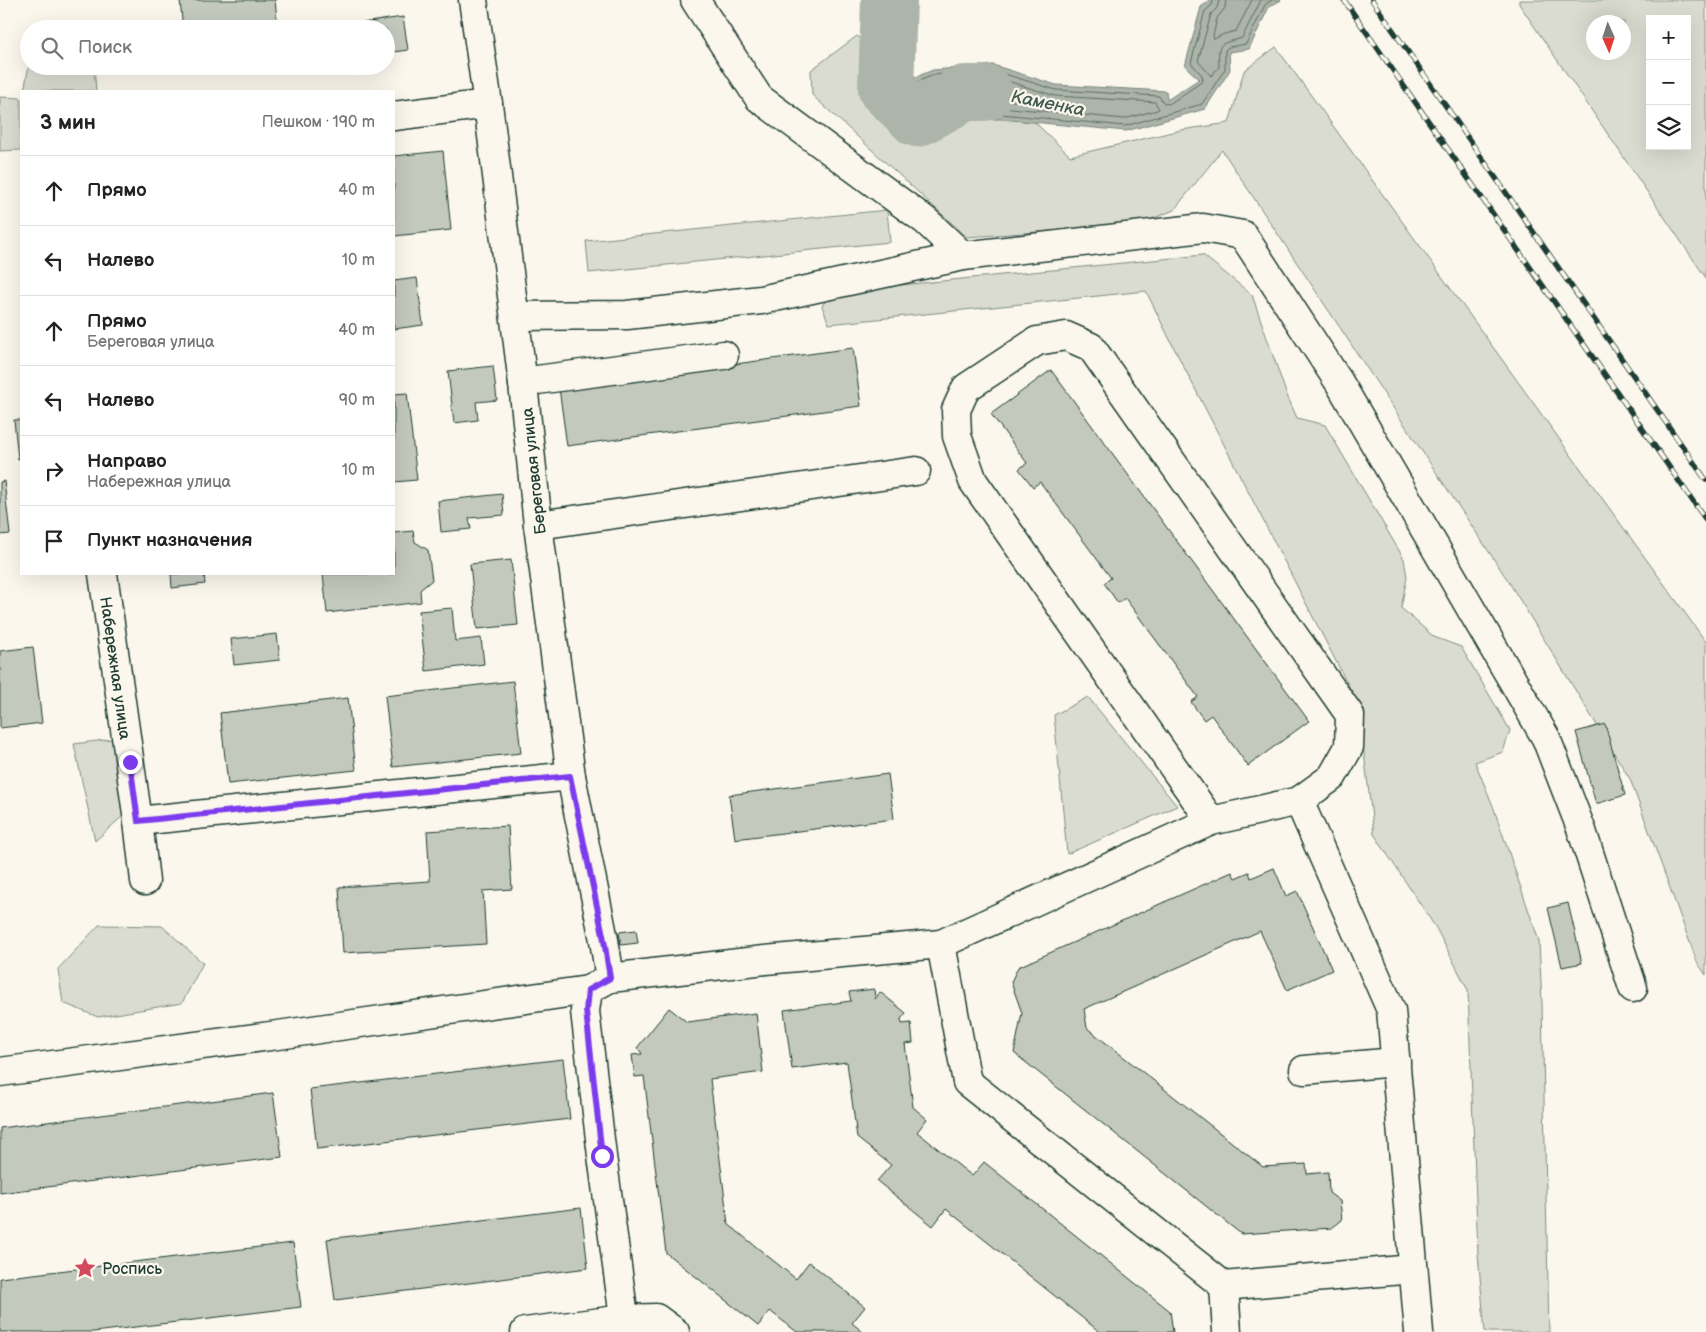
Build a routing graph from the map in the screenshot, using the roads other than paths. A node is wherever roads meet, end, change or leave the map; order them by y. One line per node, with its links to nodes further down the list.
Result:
1 (473, 0): 3 (street, Береговая улица)
2 (695, 0): 5 (street)
3 (488, 104): 4 (street); 6 (street, Береговая улица)
4 (395, 116)
5 (963, 256): 6 (street); 19 (street)
6 (515, 316): 8 (street, Береговая улица)
7 (724, 355): 8 (street)
8 (523, 384): 10 (street, Береговая улица)
9 (916, 471): 10 (street)
10 (538, 525): 12 (street, Береговая улица)
11 (103, 575): 14 (street, Набережная улица)
12 (570, 776): 14 (street); 18 (street, Береговая улица)
13 (1299, 801): 15 (street); 15 (street); 20 (street)
14 (138, 821): 16 (street, Набережная улица)
15 (1211, 821): 17 (street)
16 (145, 881)
17 (941, 944): 18 (street); 24 (street)
18 (599, 984): 22 (street); 25 (street, Береговая улица)
19 (1633, 988)
20 (1396, 1062): 21 (street); 23 (street)
21 (1304, 1070)
22 (0, 1072)
23 (1413, 1269): 24 (street); 29 (street)
24 (1224, 1286): 28 (street)
25 (625, 1326): 26 (street); 27 (street)
26 (525, 1332)
27 (675, 1332)
28 (1228, 1332)
29 (1419, 1332)

